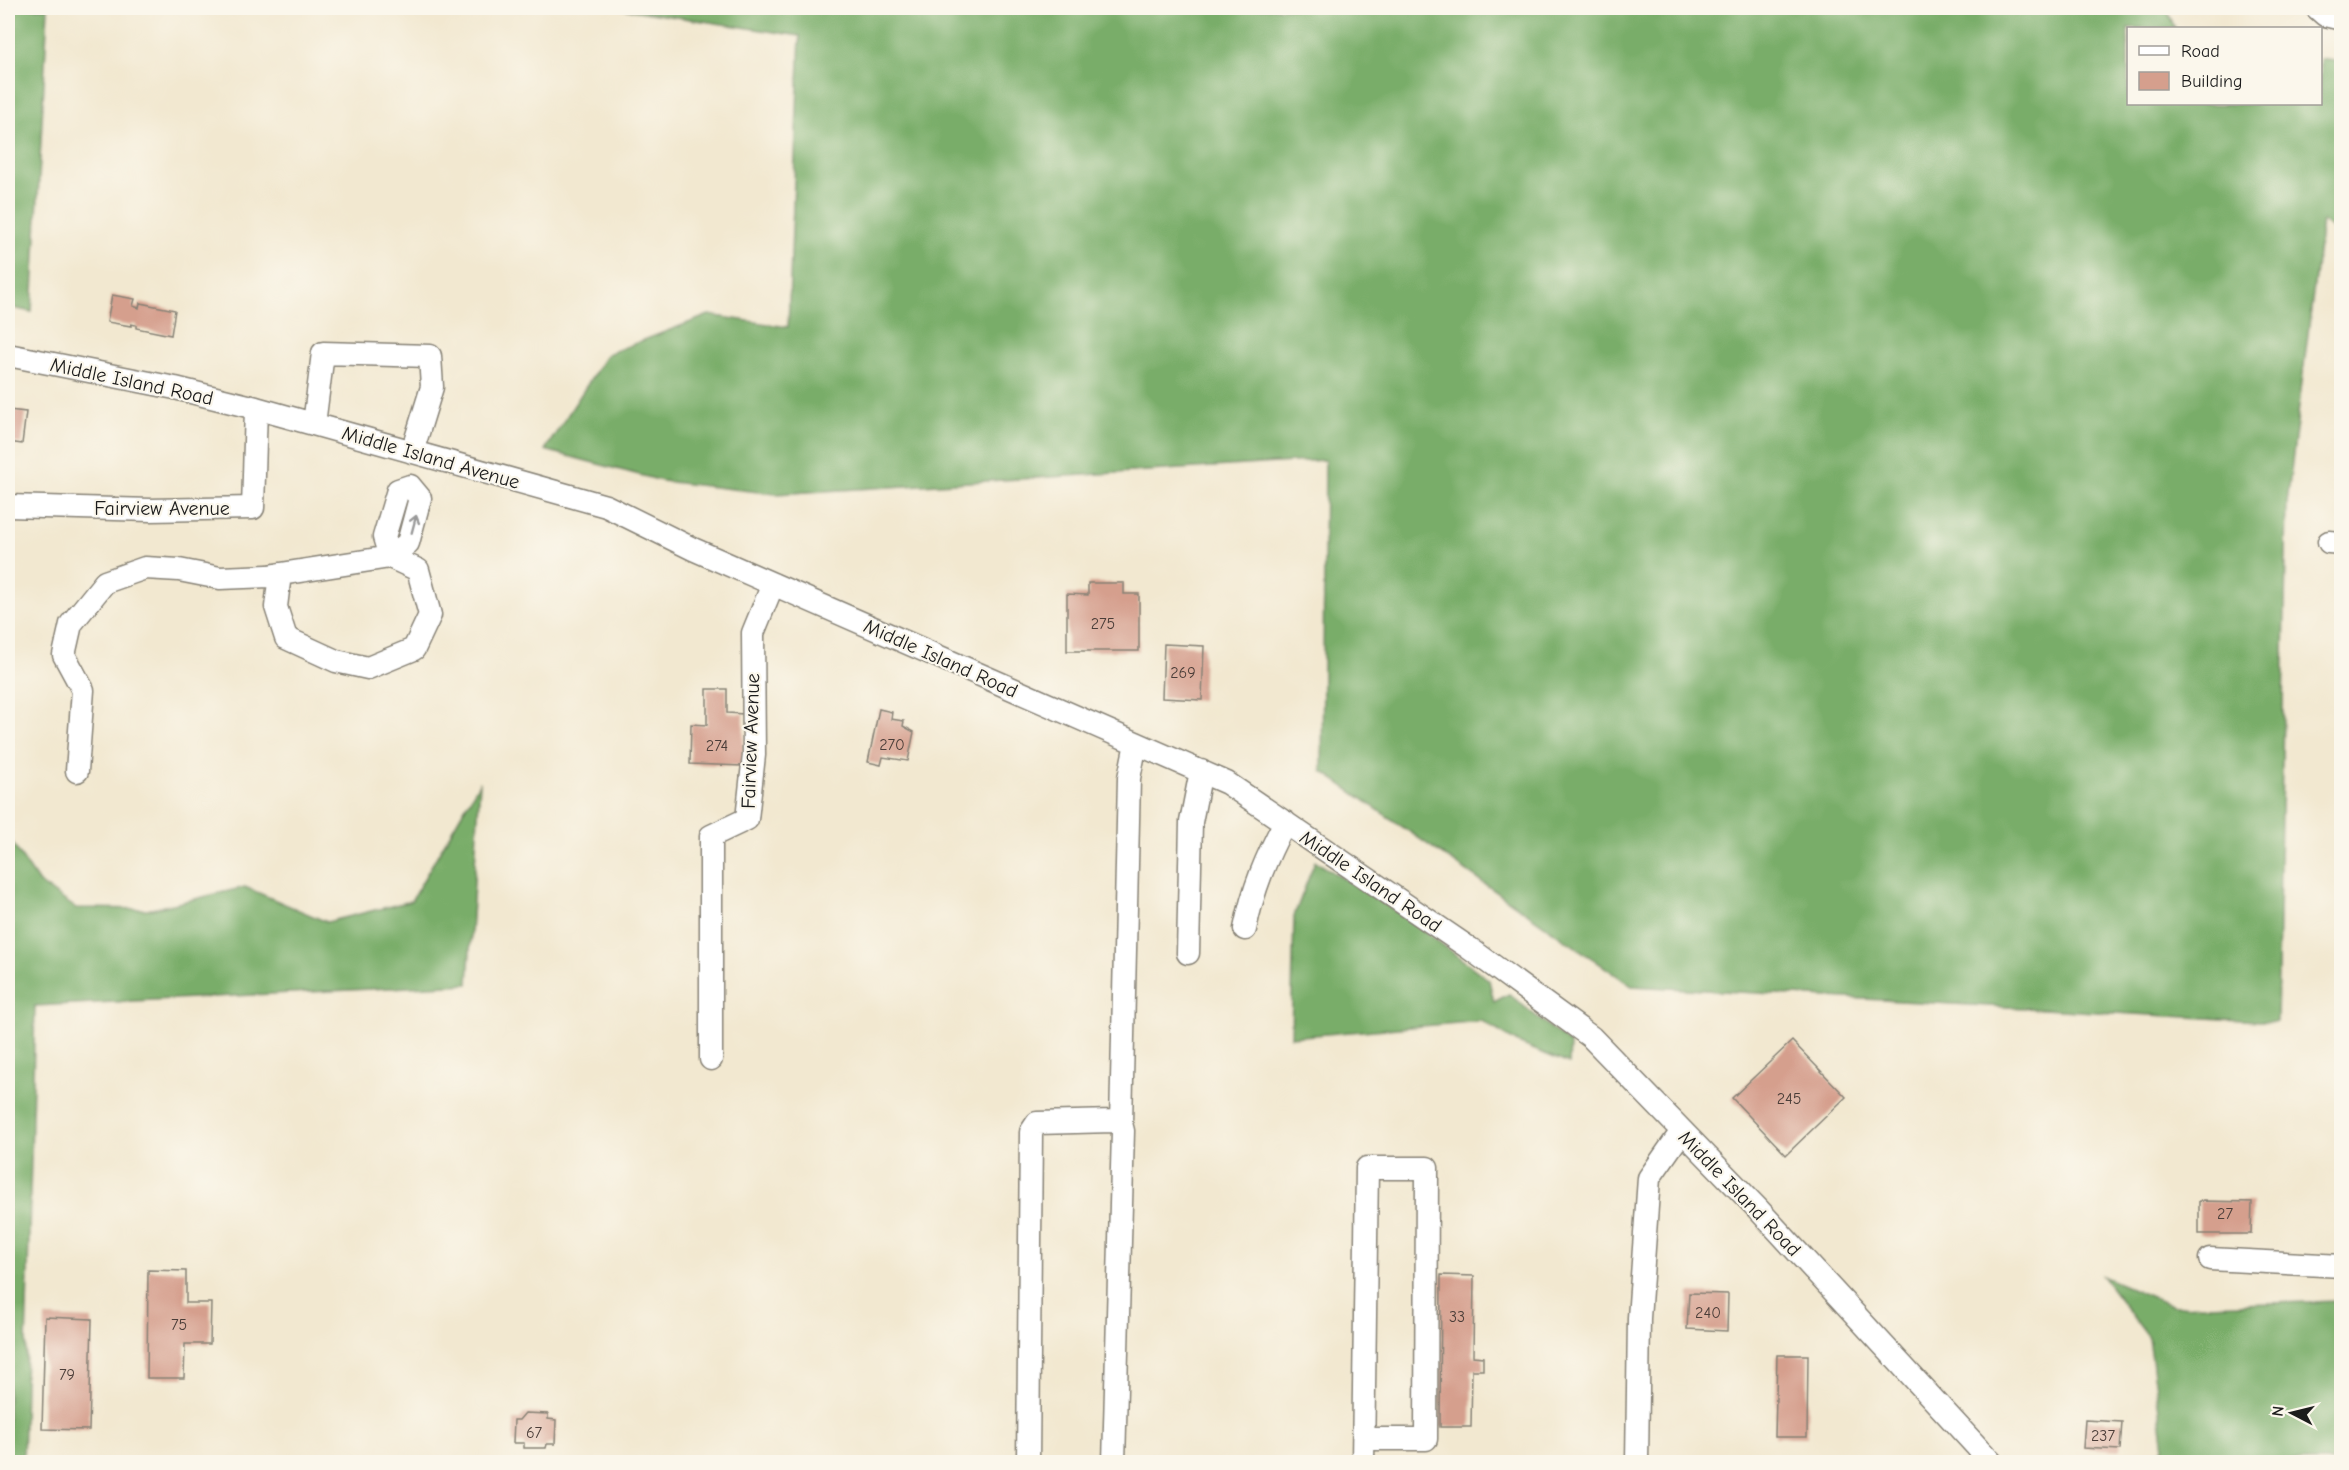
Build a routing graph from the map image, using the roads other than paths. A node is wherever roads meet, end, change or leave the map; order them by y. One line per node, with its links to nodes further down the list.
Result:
1 (2318, 8): 2 (street)
2 (2342, 19)
3 (8, 355): 4 (street, Middle Island Road)
4 (256, 408): 5 (street, Middle Island Avenue); 7 (street, Fairview Avenue)
5 (314, 424): 6 (street, Middle Island Avenue); 6 (street)
6 (416, 453): 8 (street, Middle Island Avenue); 9 (street)
7 (8, 506)
8 (606, 506): 11 (street, Middle Island Road)
9 (390, 557): 10 (street); 10 (street)
10 (280, 574): 13 (street)
11 (773, 584): 12 (street, Middle Island Road); 18 (street, Fairview Avenue)
12 (1136, 743): 14 (street, Middle Island Road); 19 (street)
13 (77, 771)
14 (1201, 771): 15 (street, Middle Island Road); 17 (street)
15 (1285, 822): 16 (street); 20 (street, Middle Island Road)
16 (1245, 929)
17 (1188, 953)
18 (711, 1059)
19 (1120, 1123): 24 (street); 25 (street)
20 (1682, 1131): 27 (street); 28 (street, Middle Island Road)
21 (2210, 1259): 22 (street)
22 (2342, 1266)
23 (1364, 1439): 23 (street); 26 (street)
24 (1028, 1462)
25 (1114, 1462)
26 (1363, 1462)
27 (1637, 1462)
28 (1990, 1462)

